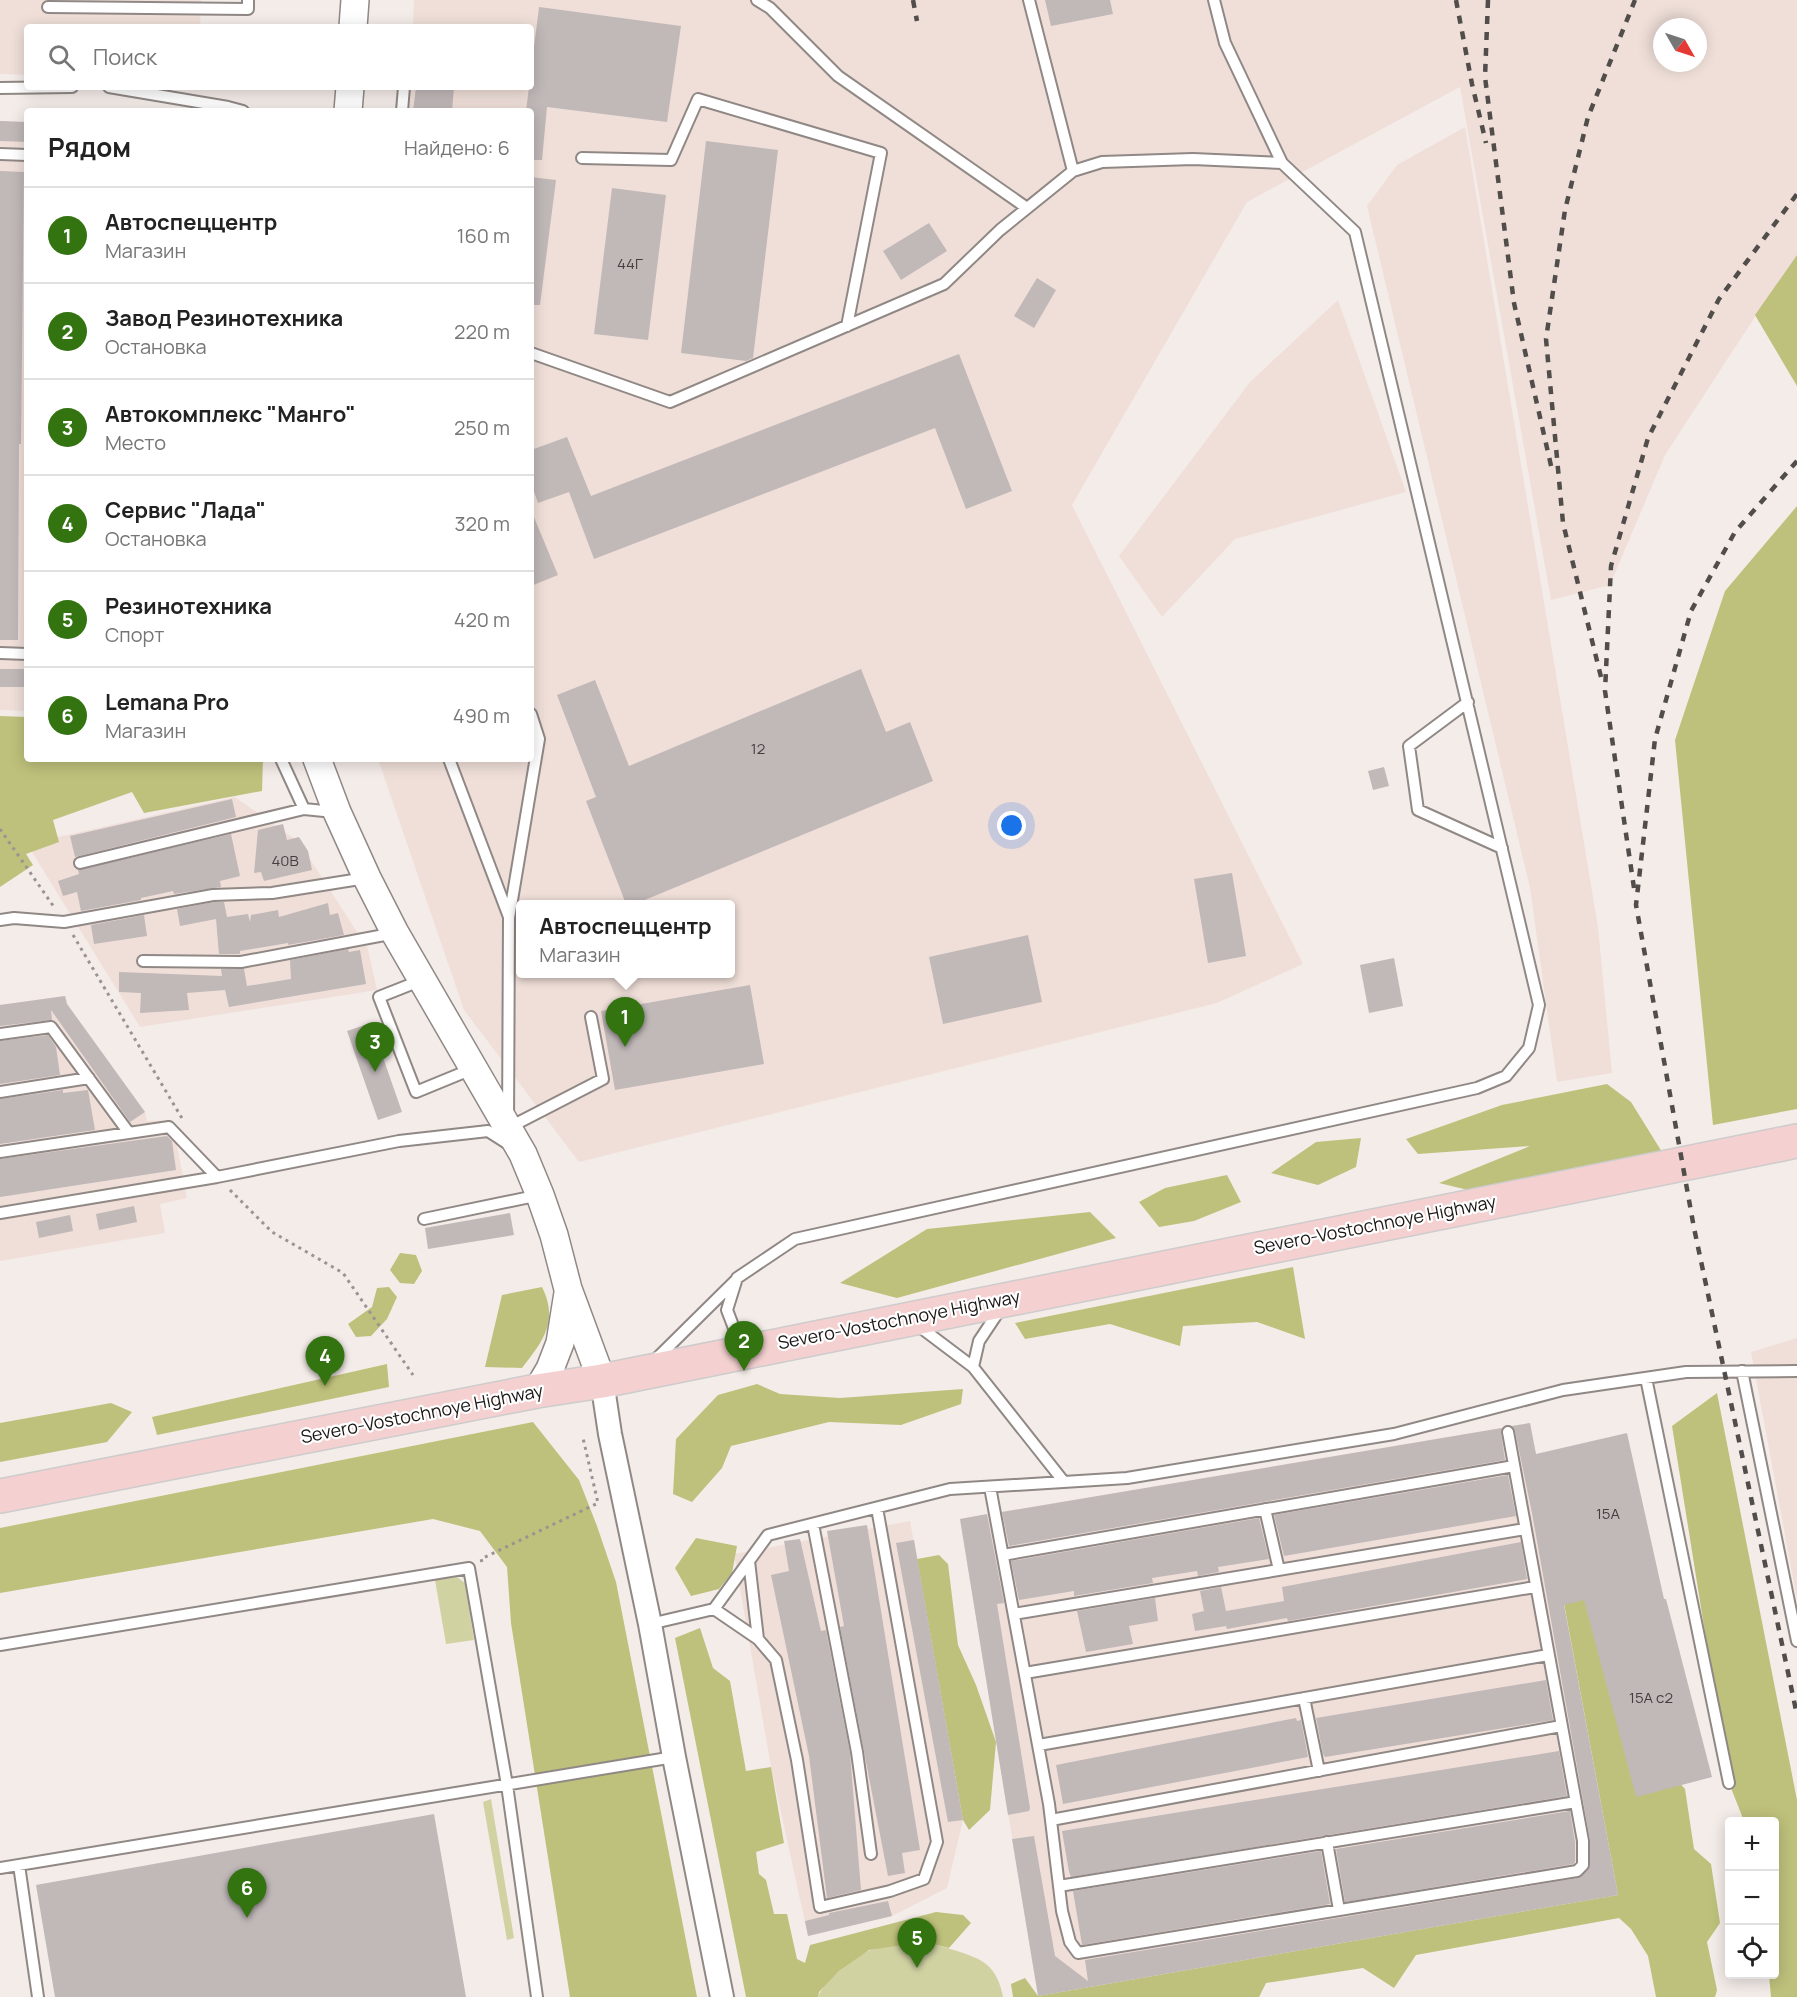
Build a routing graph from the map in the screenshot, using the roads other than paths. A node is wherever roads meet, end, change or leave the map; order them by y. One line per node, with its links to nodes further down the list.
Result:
1 (248, 0): 6 (lane)
2 (355, 0): 7 (street)
3 (757, 0): 21 (lane)
4 (1029, 0): 20 (lane)
5 (1214, 0): 19 (lane)
6 (48, 7)
7 (353, 24)
8 (0, 88): 9 (lane)
9 (24, 88)
10 (127, 90): 13 (lane)
11 (350, 90): 14 (street)
12 (404, 90): 15 (lane)
13 (232, 108)
14 (348, 108)
15 (402, 108)
16 (0, 154): 17 (lane)
17 (24, 155)
18 (582, 158): 22 (lane)
19 (1282, 163): 20 (lane); 26 (lane)
20 (1073, 171): 21 (lane)
21 (1027, 208): 22 (lane)
22 (847, 326): 23 (lane)
23 (534, 353)
24 (0, 653): 25 (lane)
25 (24, 654)
26 (1468, 702): 33 (lane); 33 (lane)
27 (534, 722): 36 (lane)
28 (282, 762): 31 (lane)
29 (318, 762): 32 (street)
30 (450, 762): 36 (lane)
31 (304, 809): 32 (lane); 34 (lane)
32 (337, 812): 35 (street)
33 (1502, 848): 55 (lane)
34 (80, 863)
35 (367, 878): 37 (lane); 38 (street)
36 (509, 918): 46 (lane)
37 (0, 920)
38 (395, 933): 39 (lane); 40 (street)
39 (143, 961)
40 (423, 980): 43 (street); 43 (lane)
41 (591, 1017): 46 (lane)
42 (0, 1035): 44 (lane)
43 (474, 1068): 46 (street)
44 (88, 1078): 45 (lane); 47 (lane)
45 (0, 1092)
46 (508, 1128): 50 (street)
47 (129, 1133): 49 (lane); 51 (lane)
48 (1797, 1141): 57 (main road, Severo-Vostochnoye Highway)
49 (0, 1152)
50 (523, 1154): 51 (lane); 52 (street)
51 (217, 1177): 53 (lane)
52 (540, 1195): 54 (lane); 56 (street)
53 (0, 1213)
54 (424, 1219)
55 (737, 1278): 59 (lane); 62 (lane)
56 (568, 1289): 65 (street); 66 (street)
57 (1006, 1299): 58 (main road, Severo-Vostochnoye Highway); 60 (lane)
58 (909, 1318): 59 (main road, Severo-Vostochnoye Highway); 60 (lane)
59 (743, 1352): 62 (main road, Severo-Vostochnoye Highway)
60 (973, 1367): 69 (lane)
61 (1797, 1369): 63 (lane)
62 (644, 1371): 65 (main road, Severo-Vostochnoye Highway)
63 (1742, 1371): 64 (lane); 84 (lane)
64 (1646, 1378): 69 (lane); 93 (lane)
65 (602, 1381): 66 (main road, Severo-Vostochnoye Highway); 82 (street)
66 (537, 1391): 71 (main road, Severo-Vostochnoye Highway)
67 (1508, 1432): 68 (lane)
68 (1514, 1466): 73 (lane); 75 (lane)
69 (1064, 1482): 70 (lane)
70 (990, 1487): 72 (lane); 76 (lane)
71 (0, 1496)
72 (877, 1508): 74 (lane); 83 (lane)
73 (1266, 1509): 76 (lane); 78 (lane)
74 (813, 1524): 77 (lane); 98 (lane)
75 (1525, 1529): 78 (lane); 79 (lane)
76 (1003, 1555): 81 (lane)
77 (749, 1561): 80 (lane); 83 (lane)
78 (1280, 1570): 81 (lane)
79 (1535, 1587): 86 (lane); 87 (lane)
80 (714, 1609): 82 (lane); 83 (lane)
81 (1014, 1614): 87 (lane)
82 (650, 1624): 91 (street)
83 (758, 1639)
84 (1797, 1641)
85 (0, 1645): 94 (lane)
86 (1548, 1655): 88 (lane); 89 (lane)
87 (1025, 1673): 90 (lane)
88 (1304, 1698): 90 (lane); 92 (lane)
89 (1561, 1726): 92 (lane); 95 (lane)
90 (1039, 1745): 96 (lane)
91 (674, 1757): 94 (lane); 105 (street)
92 (1319, 1771): 96 (lane)
93 (1729, 1783)
94 (507, 1785): 99 (lane); 104 (lane)
95 (1576, 1802): 97 (lane); 102 (lane)
96 (1051, 1820): 101 (lane)
97 (1327, 1842): 101 (lane); 102 (lane)
98 (871, 1854)
99 (19, 1865): 100 (lane); 103 (lane)
100 (0, 1868)
101 (1059, 1886): 102 (lane)
102 (1339, 1910)
103 (38, 1997)
104 (537, 1997)
105 (722, 1997)

